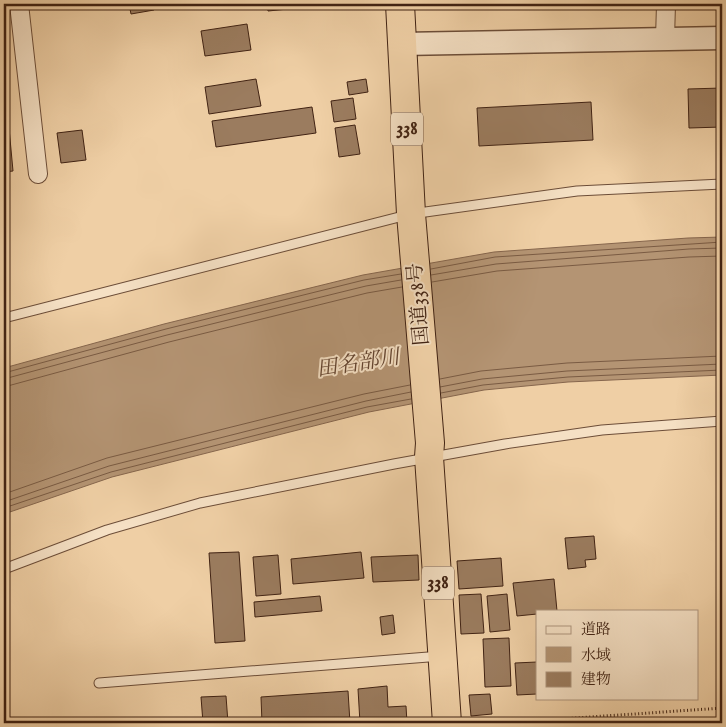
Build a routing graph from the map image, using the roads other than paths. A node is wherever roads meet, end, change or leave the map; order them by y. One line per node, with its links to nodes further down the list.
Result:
1 (19, 4): 7 (street)
2 (400, 4): 6 (highway, 国道338号 / 338)
3 (666, 4): 5 (street)
4 (722, 38): 5 (street)
5 (665, 39): 6 (street)
6 (402, 44): 9 (highway, 国道338号 / 338)
7 (38, 174)
8 (722, 184): 9 (lane)
9 (412, 222): 10 (lane); 12 (highway, 国道338号 / 338)
10 (4, 318)
11 (722, 421): 12 (lane)
12 (430, 450): 13 (lane); 14 (highway, 国道338号 / 338)
13 (4, 568)
14 (443, 656): 15 (lane); 16 (highway, 国道338号 / 338)
15 (99, 683)
16 (447, 723)

